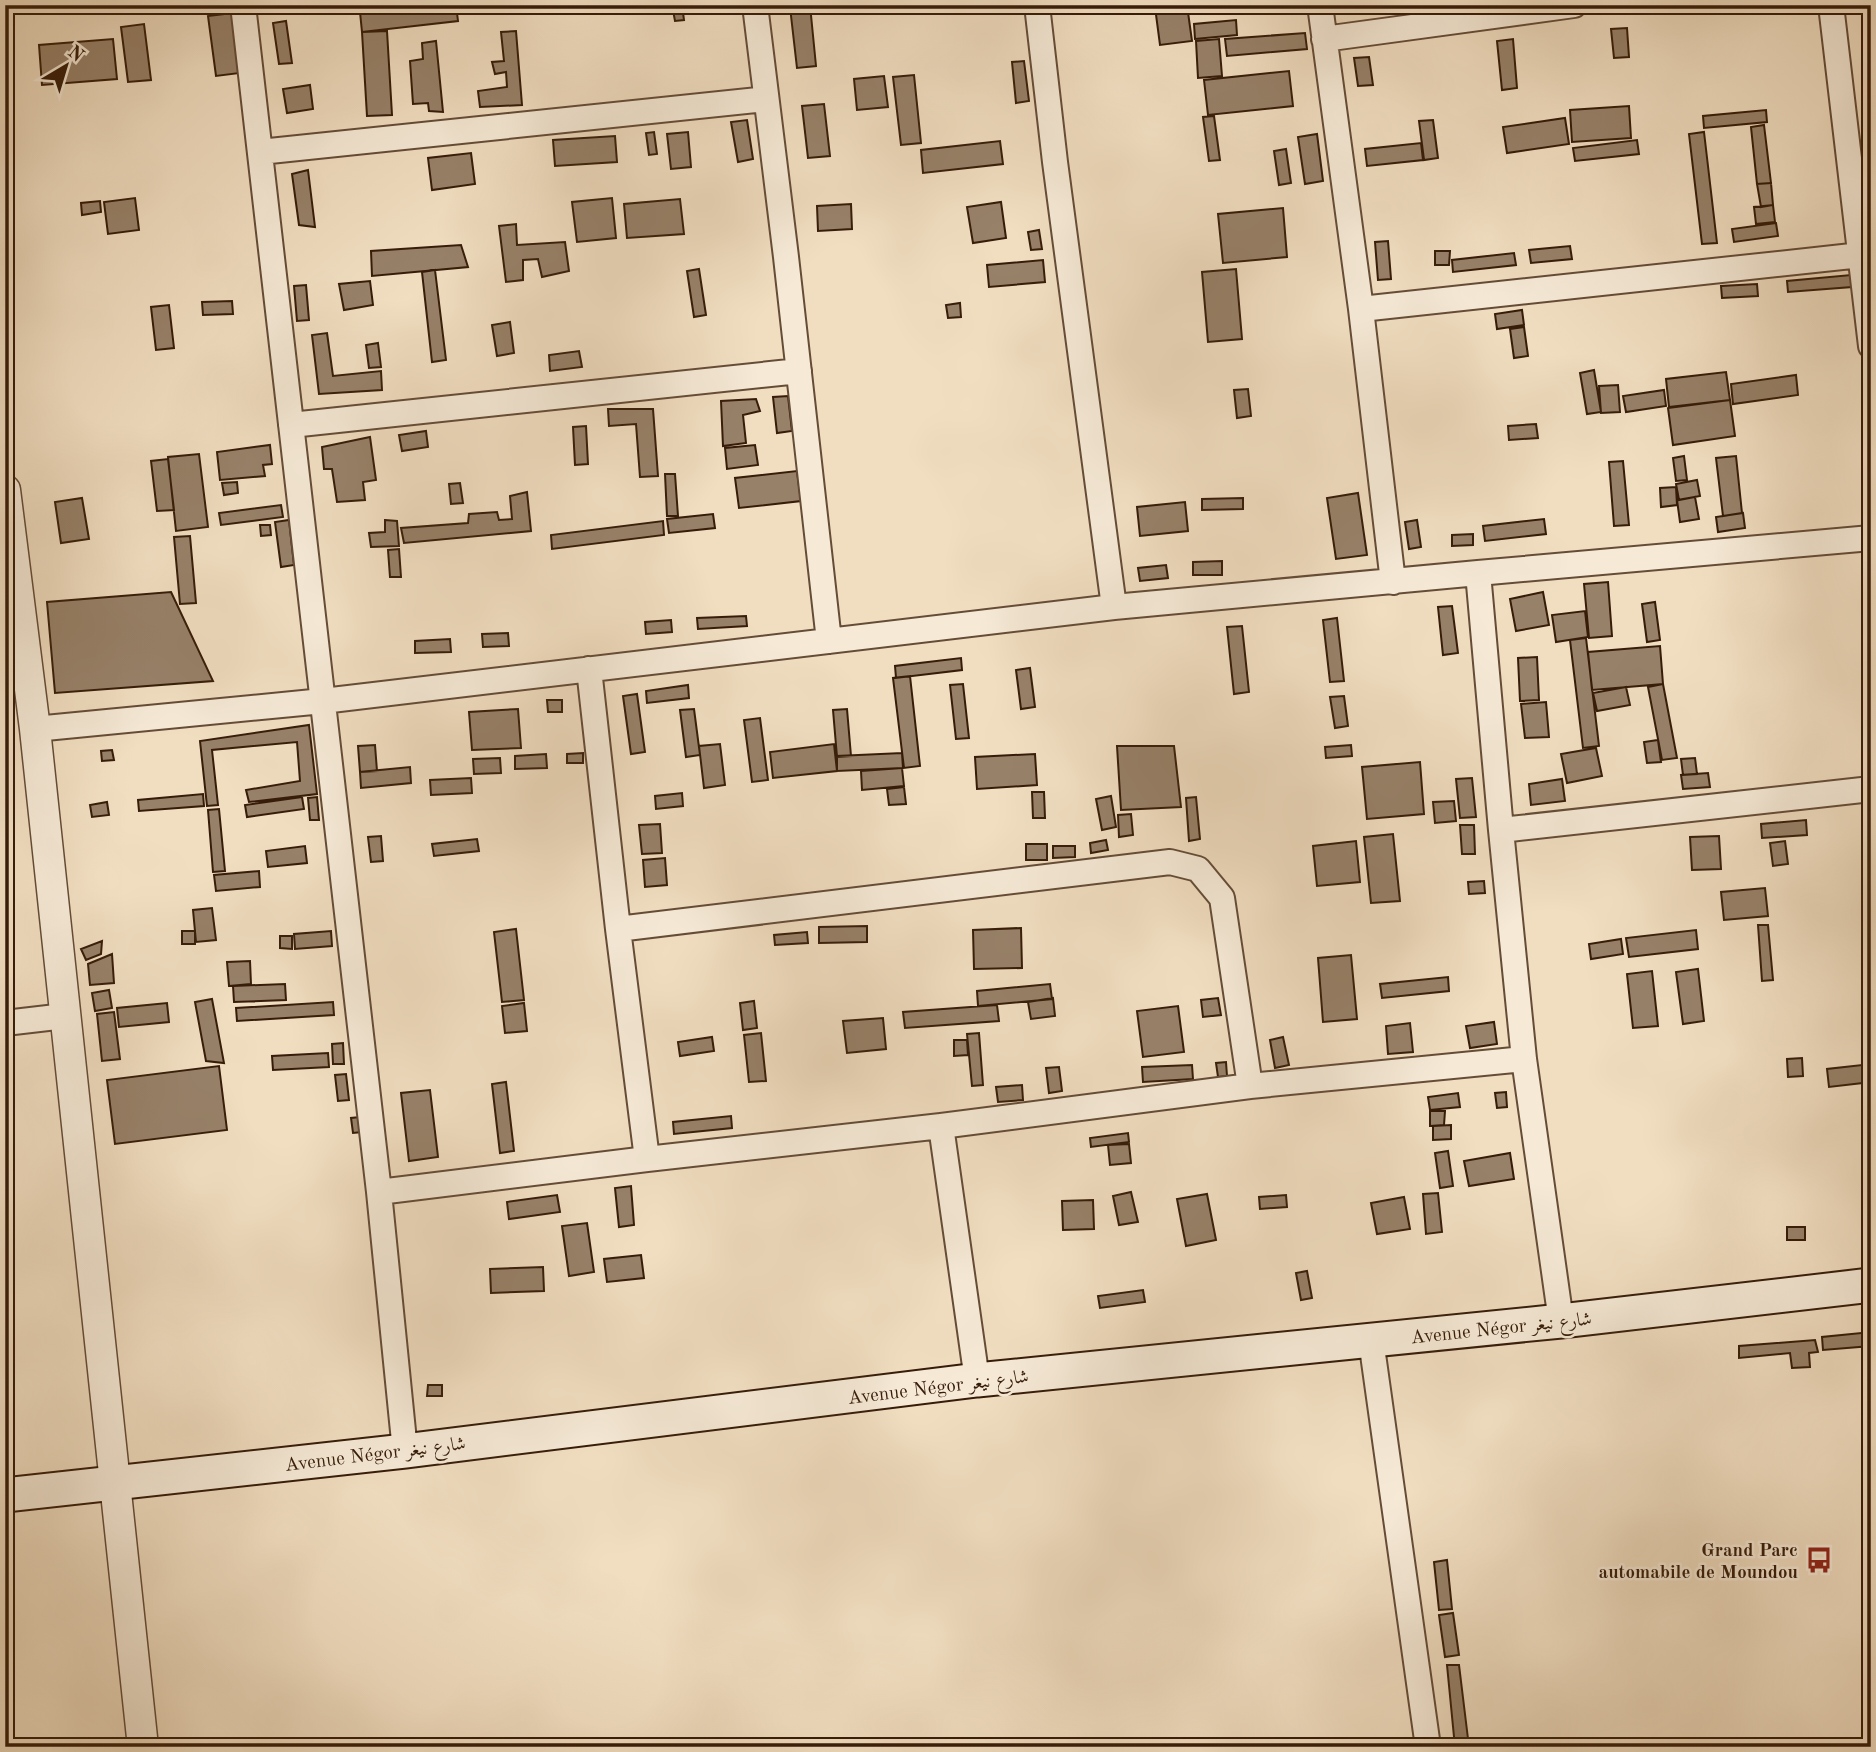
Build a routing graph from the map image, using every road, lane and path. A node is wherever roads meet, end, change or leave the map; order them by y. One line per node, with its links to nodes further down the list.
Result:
1 (243, 5): 9 (street)
2 (755, 5): 8 (street)
3 (1037, 5): 19 (street)
4 (1320, 5): 7 (street)
5 (1574, 5): 7 (street)
6 (1831, 5): 10 (street)
7 (1324, 39): 11 (street)
8 (766, 99): 9 (street); 13 (street)
9 (260, 152): 14 (street)
10 (1861, 255): 11 (street); 12 (street)
11 (1361, 309): 18 (street)
12 (1871, 346)
13 (799, 371): 14 (street); 20 (street)
14 (291, 425): 22 (street)
15 (5, 490): 23 (street)
16 (1871, 538): 17 (street)
17 (1478, 573): 18 (street); 25 (street)
18 (1393, 582): 19 (street)
19 (1114, 607): 20 (street)
20 (830, 641): 21 (street)
21 (589, 669): 22 (street); 26 (street)
22 (323, 701): 23 (street); 33 (street)
23 (35, 729): 27 (street)
24 (1871, 789): 25 (street)
25 (1501, 830): 29 (street)
26 (618, 929): 30 (street); 32 (street)
27 (65, 1016): 28 (street); 39 (street)
28 (5, 1023)
29 (1524, 1059): 30 (street); 35 (street)
30 (1250, 1086): 31 (street)
31 (941, 1126): 32 (street); 37 (street)
32 (647, 1159): 33 (street)
33 (379, 1192): 38 (street)
34 (1871, 1285): 35 (main road, Avenue Négor شارع نيغر)
35 (1561, 1321): 36 (main road, Avenue Négor شارع نيغر)
36 (1371, 1340): 37 (main road, Avenue Négor شارع نيغر); 42 (street)
37 (977, 1380): 38 (main road, Avenue Négor شارع نيغر)
38 (405, 1451): 39 (main road, Avenue Négor شارع نيغر)
39 (114, 1483): 40 (main road, Avenue Négor شارع نيغر); 41 (street)
40 (5, 1495)
41 (143, 1747)
42 (1428, 1747)

